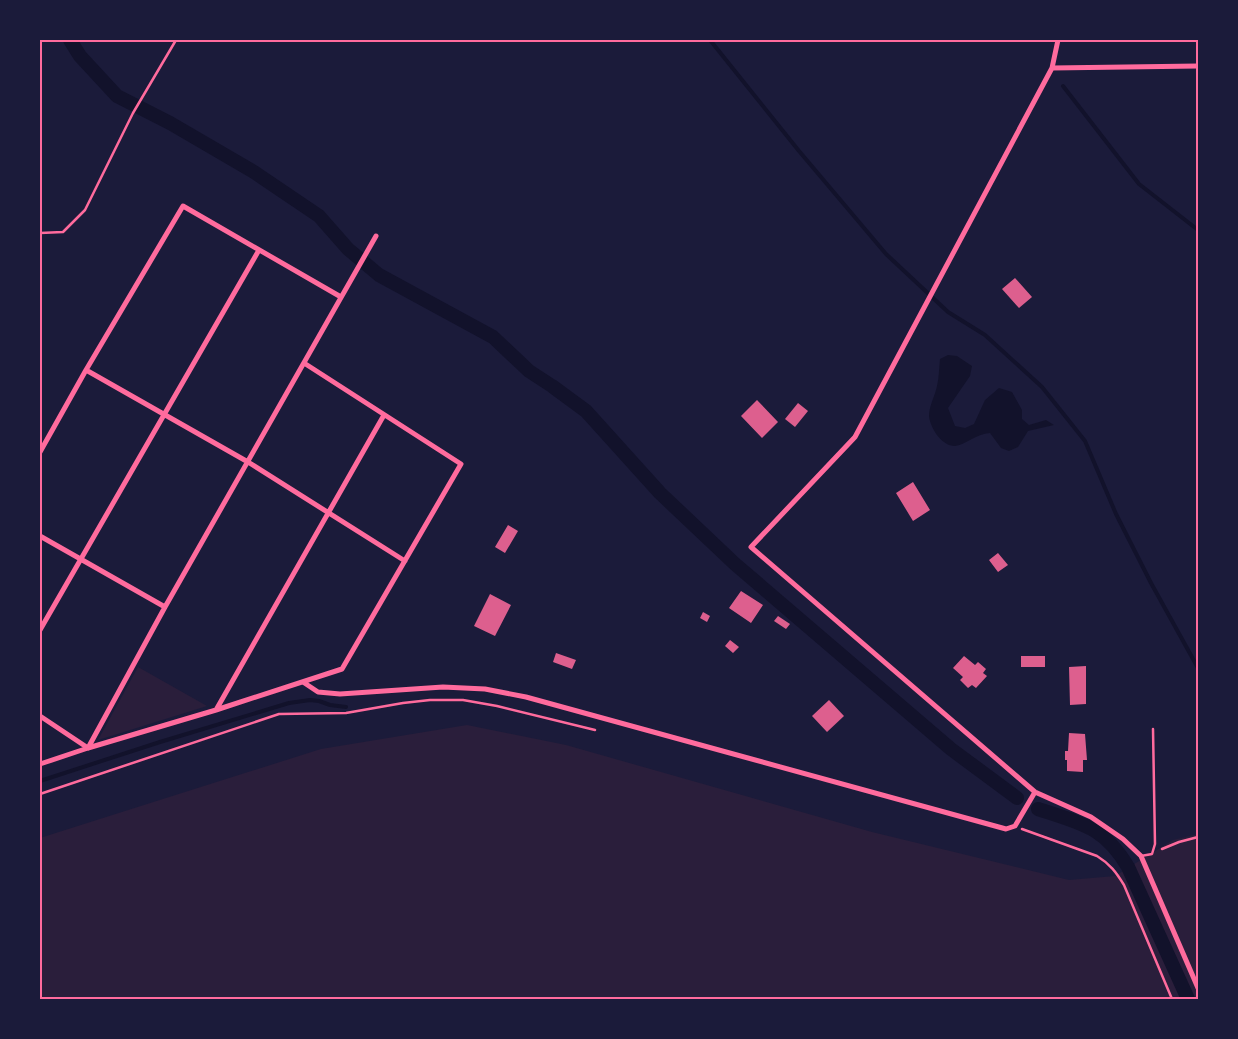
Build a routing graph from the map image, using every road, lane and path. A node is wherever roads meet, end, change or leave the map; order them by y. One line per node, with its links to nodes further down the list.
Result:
1 (176, 40): 5 (path)
2 (1058, 40): 4 (street)
3 (1198, 66): 4 (street)
4 (1052, 68): 28 (street)
5 (40, 234)
6 (376, 236): 8 (street)
7 (259, 250): 8 (street); 10 (street); 11 (street)
8 (341, 297): 9 (street)
9 (304, 363): 12 (street); 14 (street)
10 (86, 370): 11 (street); 13 (street)
11 (164, 414): 14 (street); 17 (street)
12 (384, 415): 15 (street); 18 (street)
13 (40, 452)
14 (248, 462): 15 (street); 19 (street)
15 (328, 512): 18 (street); 22 (street)
16 (40, 536): 17 (street)
17 (81, 559): 19 (street); 20 (street)
18 (405, 561): 21 (street)
19 (165, 607): 26 (street)
20 (40, 630)
21 (303, 682): 22 (street); 30 (street)
22 (216, 710): 26 (street)
23 (40, 716): 26 (street)
24 (1153, 729): 32 (lane)
25 (595, 730): 29 (path)
26 (88, 748): 27 (street)
27 (40, 764)
28 (1035, 792): 30 (street); 33 (street)
29 (40, 794)
30 (1015, 826): 35 (path)
31 (1198, 837): 32 (path)
32 (1152, 854): 33 (lane)
33 (1141, 856): 34 (street)
34 (1198, 988)
35 (1172, 999)

